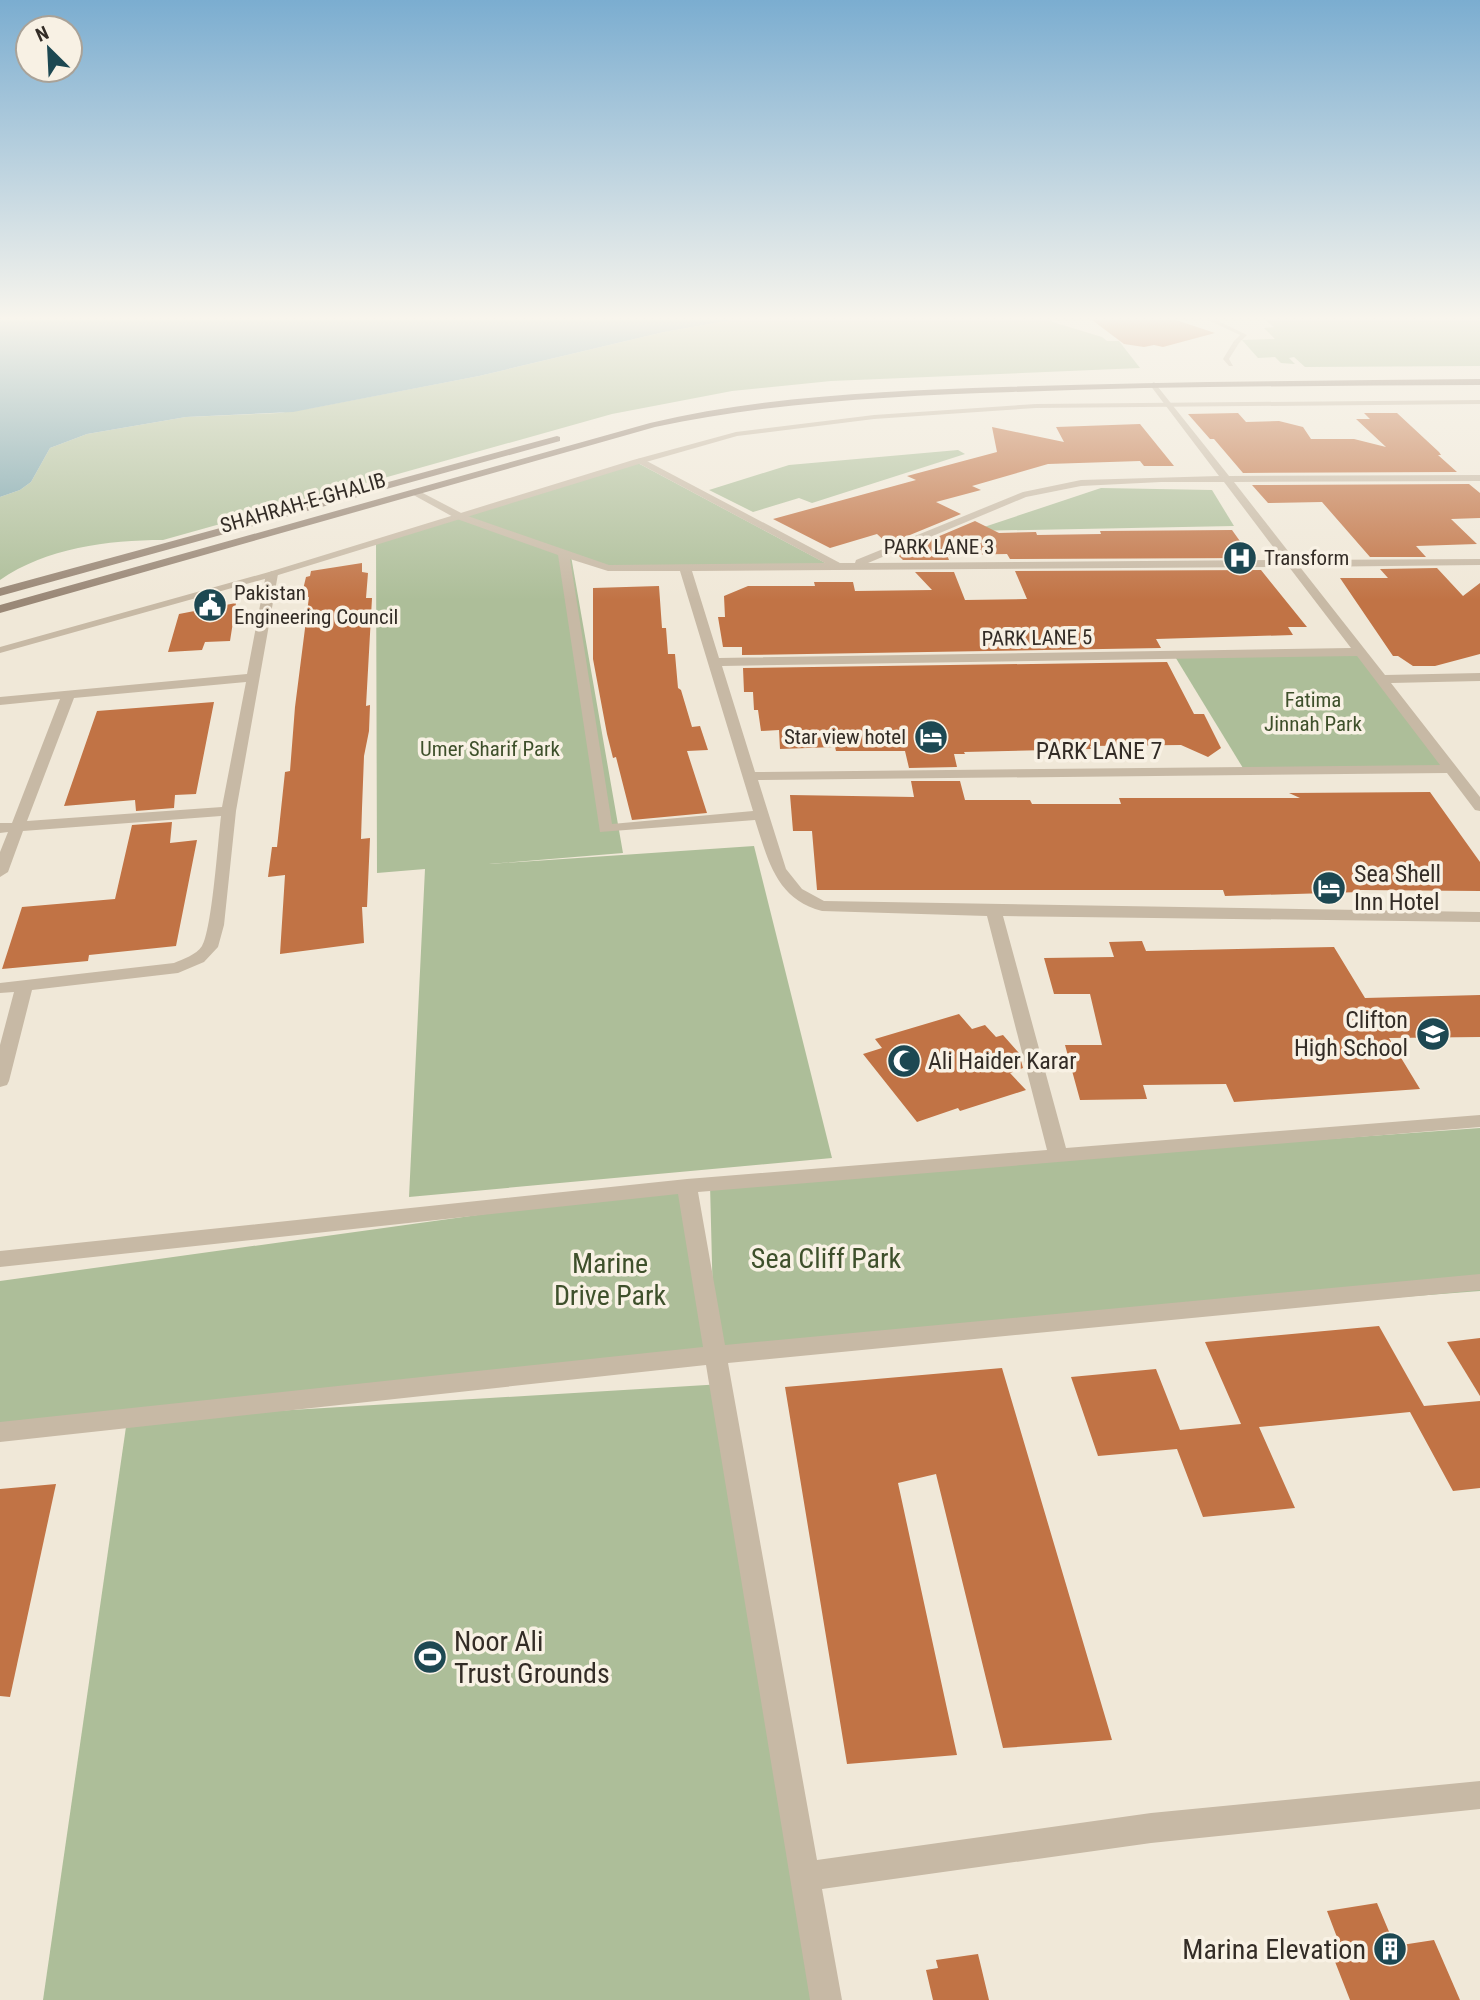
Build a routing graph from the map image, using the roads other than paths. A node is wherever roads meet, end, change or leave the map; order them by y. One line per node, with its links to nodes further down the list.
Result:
1 (654, 413): 5 (main road)
2 (708, 413): 10 (main road, SHAHRAH-E-GHALIB)
3 (941, 413): 7 (lane)
4 (1176, 413): 9 (street)
5 (640, 416)
6 (574, 435): 18 (main road, SHAHRAH-E-GHALIB)
7 (641, 461): 11 (lane); 15 (street)
8 (1480, 478): 9 (street)
9 (1227, 480): 14 (street); 15 (street)
10 (413, 492): 11 (street, PARK LANE 3); 19 (main road, SHAHRAH-E-GHALIB)
11 (461, 516): 12 (street, PARK LANE 3); 17 (lane)
12 (564, 554): 16 (street, PARK LANE 3); 32 (street)
13 (1480, 562): 14 (street, PARK LANE 3)
14 (1292, 563): 15 (street, PARK LANE 3); 21 (street)
15 (845, 567): 16 (street, PARK LANE 3)
16 (685, 568): 22 (street)
17 (272, 575): 20 (lane); 24 (street)
18 (0, 592)
19 (0, 609)
20 (0, 650)
21 (1361, 652): 22 (street, PARK LANE 5); 25 (street)
22 (714, 662): 29 (street)
23 (1480, 677): 25 (street)
24 (251, 678): 26 (street); 31 (street)
25 (1382, 678): 28 (street)
26 (69, 693): 27 (street); 33 (street)
27 (0, 701)
28 (1451, 769): 29 (street, PARK LANE 7); 30 (street)
29 (748, 776): 32 (street)
30 (1480, 807)
31 (229, 811): 33 (street); 38 (street)
32 (761, 816): 36 (street)
33 (18, 826): 34 (street); 35 (street)
34 (0, 828)
35 (0, 872)
36 (994, 911): 37 (street); 42 (street)
37 (1480, 917)
38 (24, 986): 39 (street); 40 (street)
39 (0, 989)
40 (0, 1081)
41 (1480, 1121): 42 (street)
42 (1058, 1154): 43 (street)
43 (687, 1186): 44 (street); 46 (street)
44 (0, 1259)
45 (1480, 1282): 46 (street)
46 (715, 1355): 47 (street); 49 (street)
47 (0, 1432)
48 (1480, 1795): 49 (street)
49 (804, 1877): 50 (street)
50 (826, 2000)

